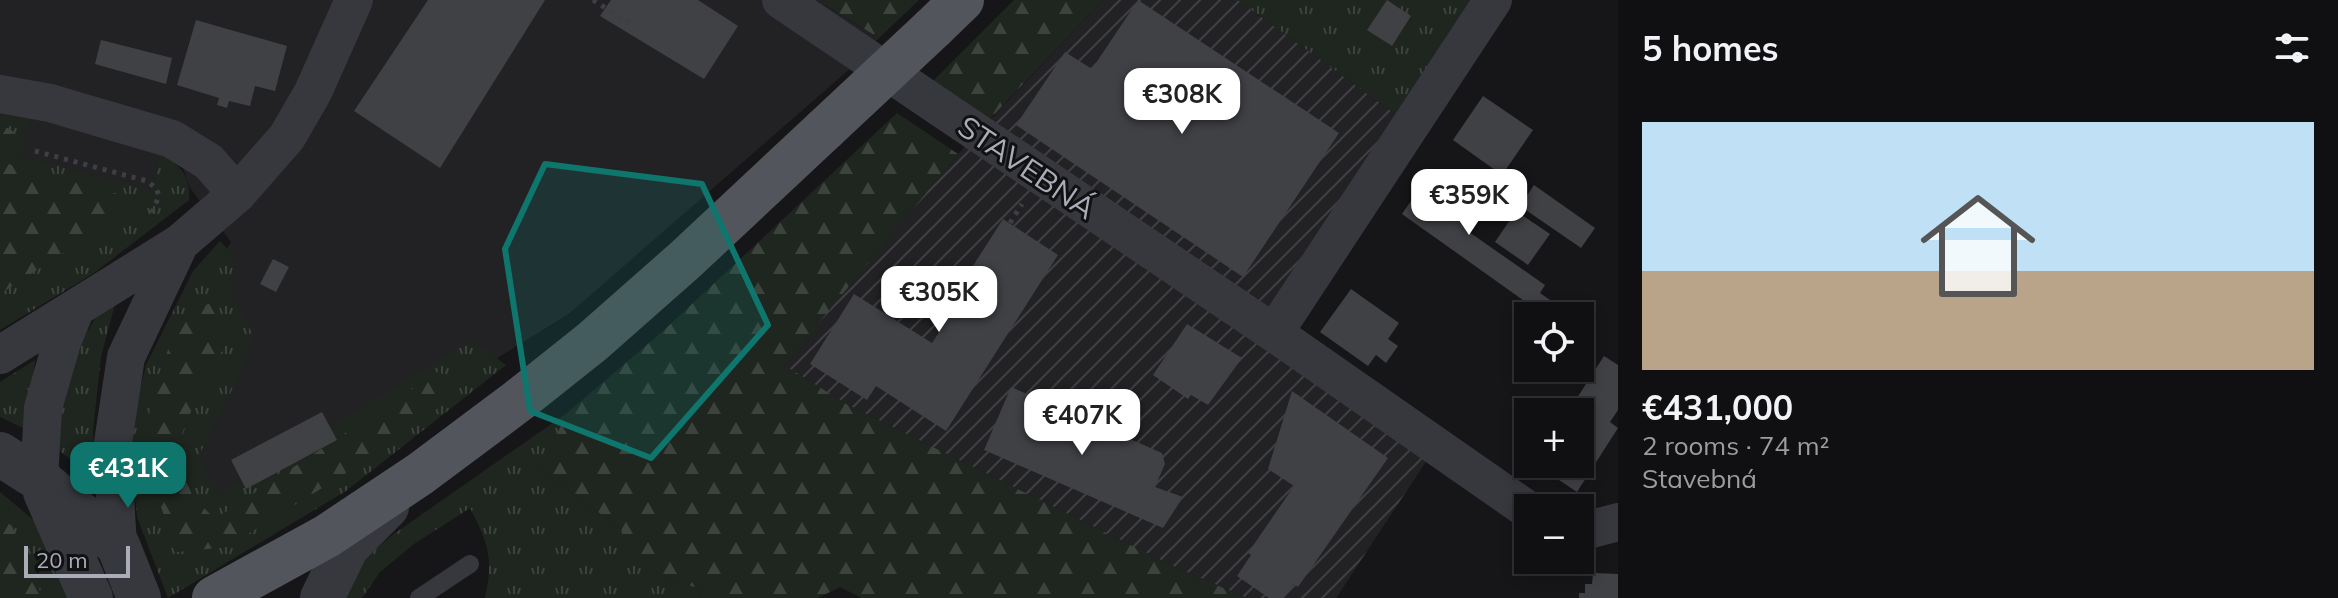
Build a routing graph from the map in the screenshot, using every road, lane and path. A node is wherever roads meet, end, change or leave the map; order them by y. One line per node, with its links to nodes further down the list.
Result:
1 (354, 0): 9 (street)
2 (593, 0): 6 (path)
3 (781, 0): 13 (street, STAVEBNÁ)
4 (1493, 0): 13 (street)
5 (948, 14): 16 (main road, bridge)
6 (629, 18)
7 (0, 94): 9 (street)
8 (35, 151): 10 (path)
9 (237, 194): 11 (street)
10 (141, 224)
11 (180, 243): 12 (street); 21 (street)
12 (75, 310): 14 (street); 17 (street)
13 (1274, 333): 18 (street, STAVEBNÁ)
14 (0, 355)
15 (0, 454): 17 (street)
16 (420, 474): 26 (main road); 27 (street)
17 (39, 479): 21 (street); 24 (street)
18 (1514, 500)
19 (1618, 522): 20 (street)
20 (1594, 528)
21 (118, 545): 25 (street)
22 (470, 564): 23 (lane)
23 (443, 589): 28 (lane)
24 (91, 598)
25 (139, 598)
26 (214, 598)
27 (322, 598)
28 (419, 598)

